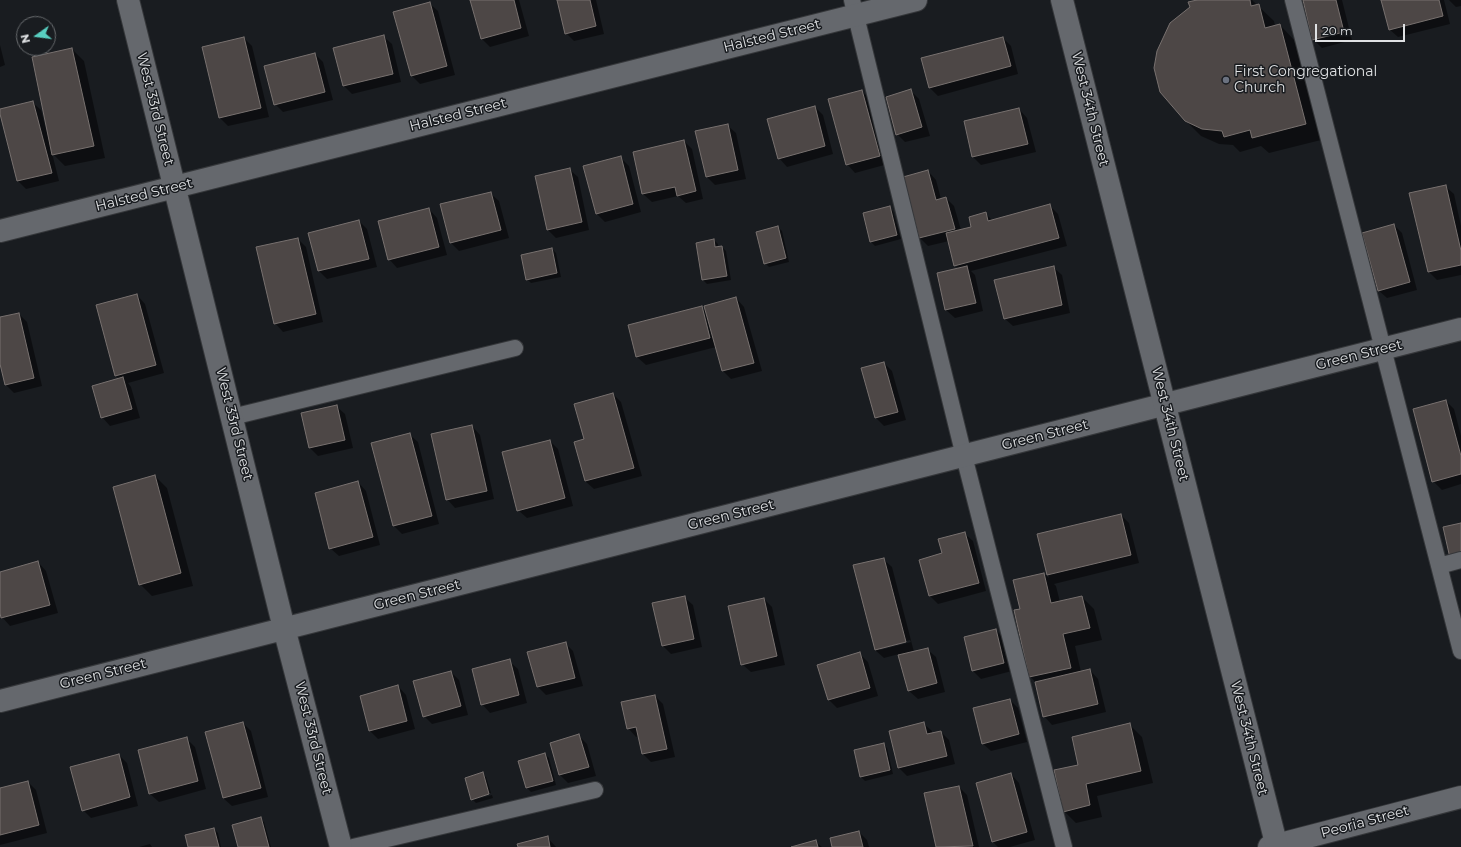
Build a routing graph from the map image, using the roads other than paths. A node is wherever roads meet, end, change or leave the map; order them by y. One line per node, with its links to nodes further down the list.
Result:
1 (128, 0): 6 (street, West 33rd Street)
2 (916, 0): 5 (street, Halsted Street)
3 (1062, 0): 11 (street, West 34th Street)
4 (1293, 0): 10 (lane)
5 (854, 8): 6 (street, Halsted Street); 13 (lane)
6 (175, 187): 7 (street, Halsted Street); 12 (street, West 33rd Street)
7 (0, 231)
8 (1461, 329): 10 (street, Green Street)
9 (515, 348): 12 (lane)
10 (1383, 349): 11 (street, Green Street); 15 (lane)
11 (1165, 405): 13 (street, Green Street); 21 (street, West 34th Street)
12 (232, 417): 16 (street, West 33rd Street)
13 (964, 456): 16 (street, Green Street); 24 (lane)
14 (1461, 560): 15 (lane)
15 (1439, 566): 17 (lane)
16 (284, 628): 18 (street, Green Street); 22 (street, West 33rd Street)
17 (1461, 651)
18 (0, 701)
19 (595, 790): 23 (lane)
20 (1461, 797): 21 (street, Peoria Street)
21 (1274, 846)
22 (340, 847)
23 (353, 847)
24 (1064, 847)

